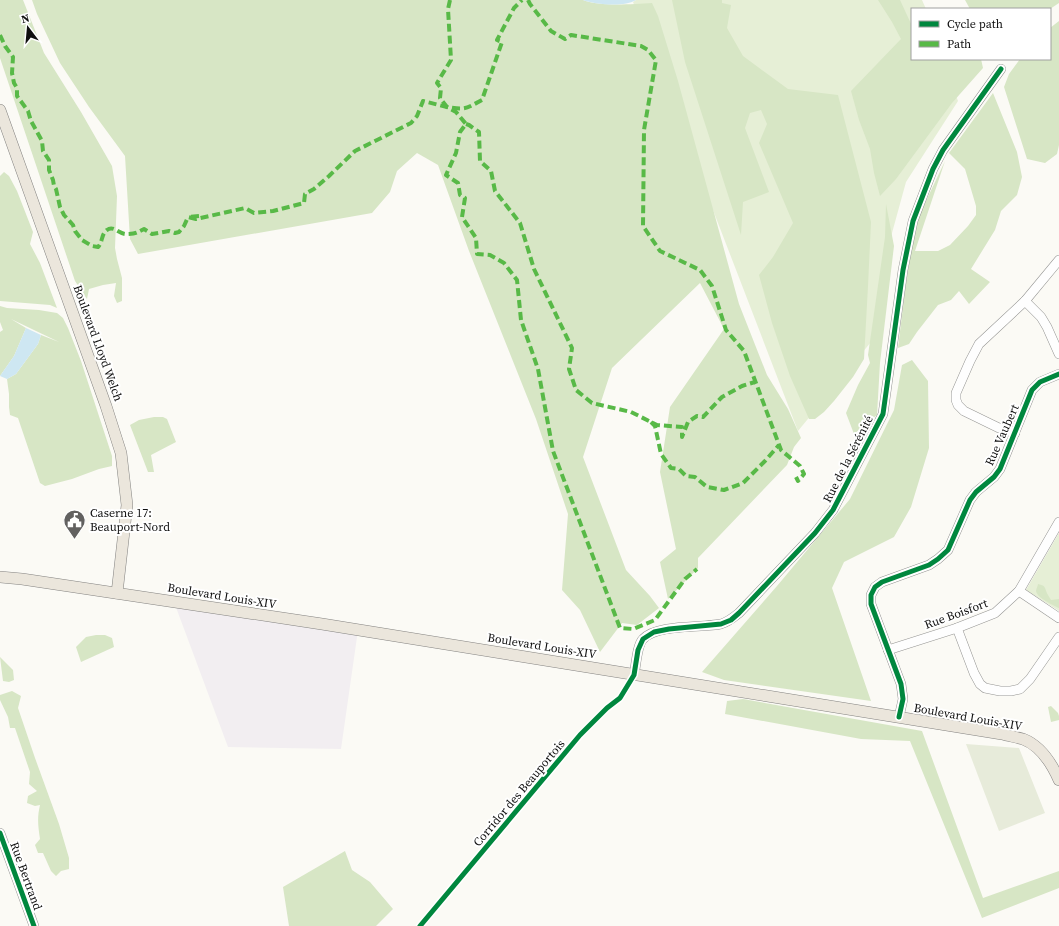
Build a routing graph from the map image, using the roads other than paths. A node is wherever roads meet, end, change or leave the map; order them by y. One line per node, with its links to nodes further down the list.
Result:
1 (1001, 70): 16 (street, Rue de la Sérénité)
2 (0, 110): 11 (main road, Boulevard Lloyd Welch)
3 (1059, 260): 4 (street)
4 (1024, 301): 5 (street); 7 (street)
5 (1059, 354)
6 (1059, 374): 7 (street, Rue Vaubert)
7 (1015, 433): 15 (street, Rue Vaubert)
8 (1059, 522): 10 (street, Rue Boisfort)
9 (0, 577): 11 (main road, Boulevard Louis-XIV)
10 (1019, 591): 12 (street); 13 (street, Rue Boisfort)
11 (117, 593): 16 (main road, Boulevard Louis-XIV)
12 (1059, 618)
13 (957, 628): 14 (street); 15 (street, Rue Boisfort)
14 (1059, 637)
15 (888, 650): 17 (street, Rue Vaubert)
16 (634, 674): 17 (main road, Boulevard Louis-XIV)
17 (898, 717): 18 (main road, Boulevard Louis-XIV)
18 (1059, 780)
19 (0, 833): 20 (street, Rue Bertrand)
20 (34, 926)

